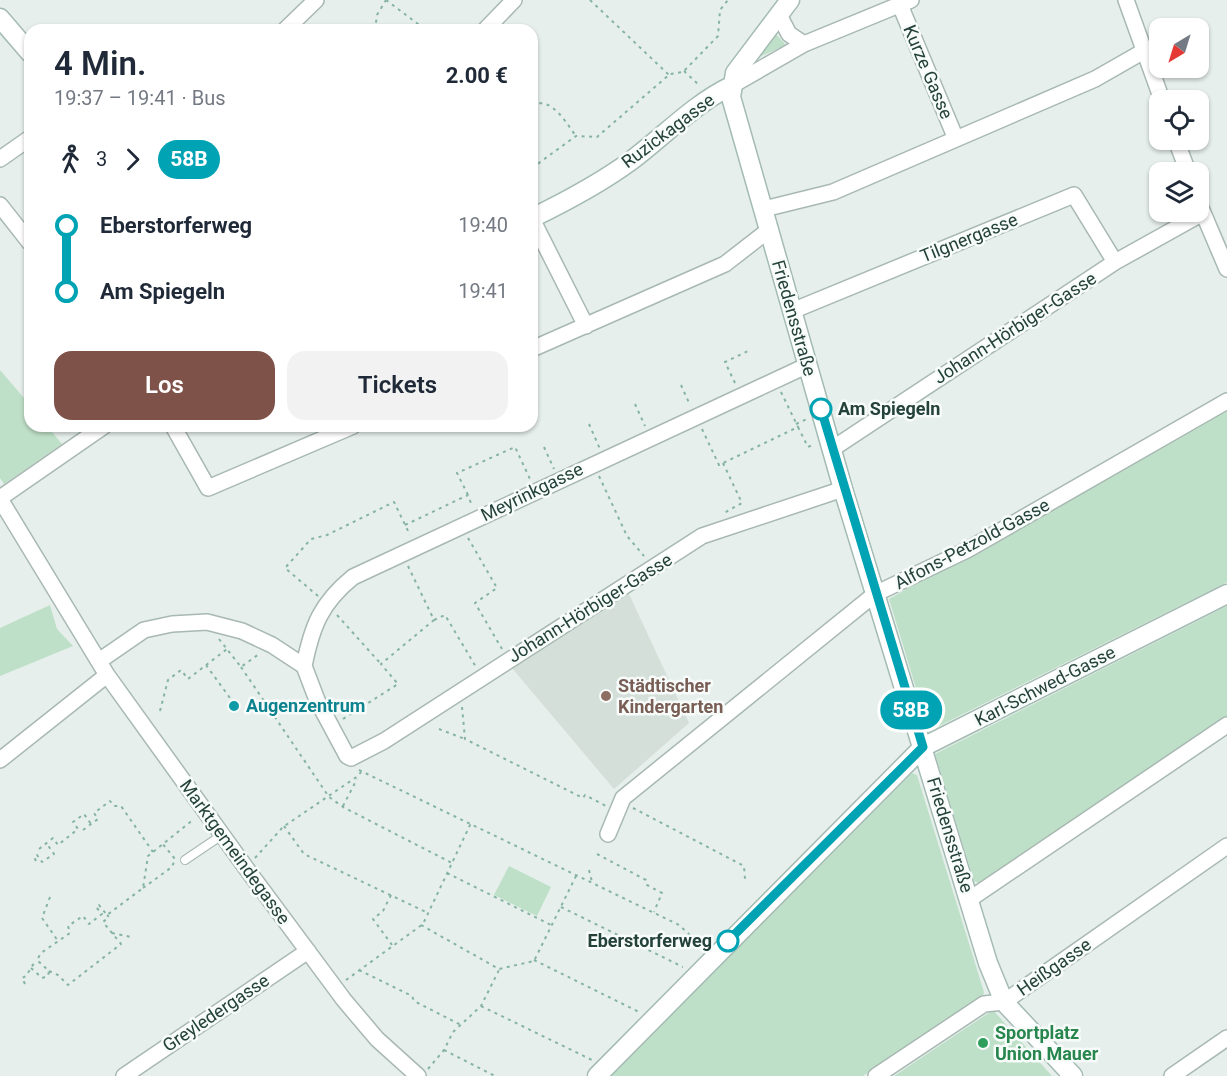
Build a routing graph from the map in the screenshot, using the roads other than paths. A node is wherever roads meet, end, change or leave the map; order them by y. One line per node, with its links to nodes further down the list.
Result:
1 (316, 0): 8 (street)
2 (514, 0): 9 (street)
3 (790, 0): 6 (street)
4 (1126, 0): 12 (street)
5 (906, 3): 10 (street, Ruzickagasse); 15 (street, Kurze Gasse)
6 (778, 15): 10 (street); 13 (street)
7 (0, 18): 11 (street)
8 (291, 24)
9 (491, 24)
10 (804, 44): 13 (street, Ruzickagasse)
11 (24, 46)
12 (1144, 51): 14 (street); 15 (street)
13 (731, 86): 19 (street, Friedensstraße); 20 (street, Ruzickagasse)
14 (1158, 90)
15 (956, 139): 19 (street)
16 (24, 142): 17 (street)
17 (0, 159)
18 (0, 205): 25 (street)
19 (764, 209): 24 (street, Friedensstraße)
20 (538, 215)
21 (1178, 222): 26 (street, Johann-Hörbiger-Gasse)
22 (1207, 222): 27 (street)
23 (538, 230): 29 (street)
24 (770, 230): 28 (street, Friedensstraße); 29 (street)
25 (24, 235)
26 (1115, 262): 28 (street, Tilgnergasse); 36 (street, Johann-Hörbiger-Gasse)
27 (1227, 269)
28 (792, 311): 31 (street, Friedensstraße)
29 (586, 326): 30 (street)
30 (538, 346)
31 (807, 364): 36 (street, Friedensstraße); 42 (street, Meyrinkgasse)
32 (1227, 401): 39 (street, Alfons-Petzold-Gasse)
33 (95, 432): 38 (street)
34 (176, 432): 35 (street)
35 (338, 432)
36 (830, 444): 37 (street, Friedensstraße)
37 (843, 489): 39 (street, Friedensstraße); 42 (street, Johann-Hörbiger-Gasse)
38 (0, 499): 41 (street, Marktgemeindegasse)
39 (875, 594): 45 (street, Friedensstraße); 47 (street, Alfons-Petzold-Gasse)
40 (1227, 594): 45 (street, Karl-Schwed-Gasse)
41 (99, 661): 42 (street); 43 (street, Marktgemeindegasse)
42 (304, 666)
43 (107, 675): 46 (street); 48 (street, Marktgemeindegasse)
44 (1227, 725): 51 (street)
45 (923, 747): 51 (street, Friedensstraße); 55 (street, Karl-Schwed-Gasse)
46 (0, 760)
47 (608, 834)
48 (222, 835): 50 (lane); 52 (street, Marktgemeindegasse)
49 (1227, 846): 53 (street, Heißgasse)
50 (184, 860)
51 (970, 899): 53 (street, Friedensstraße)
52 (308, 951): 56 (street, Greyledergasse); 57 (street, Marktgemeindegasse)
53 (1004, 1002): 58 (street, Heißgasse); 59 (street, Friedensstraße)
54 (1227, 1038): 60 (street)
55 (601, 1071)
56 (124, 1076)
57 (418, 1076)
58 (876, 1076)
59 (1073, 1076)
60 (1172, 1076)

